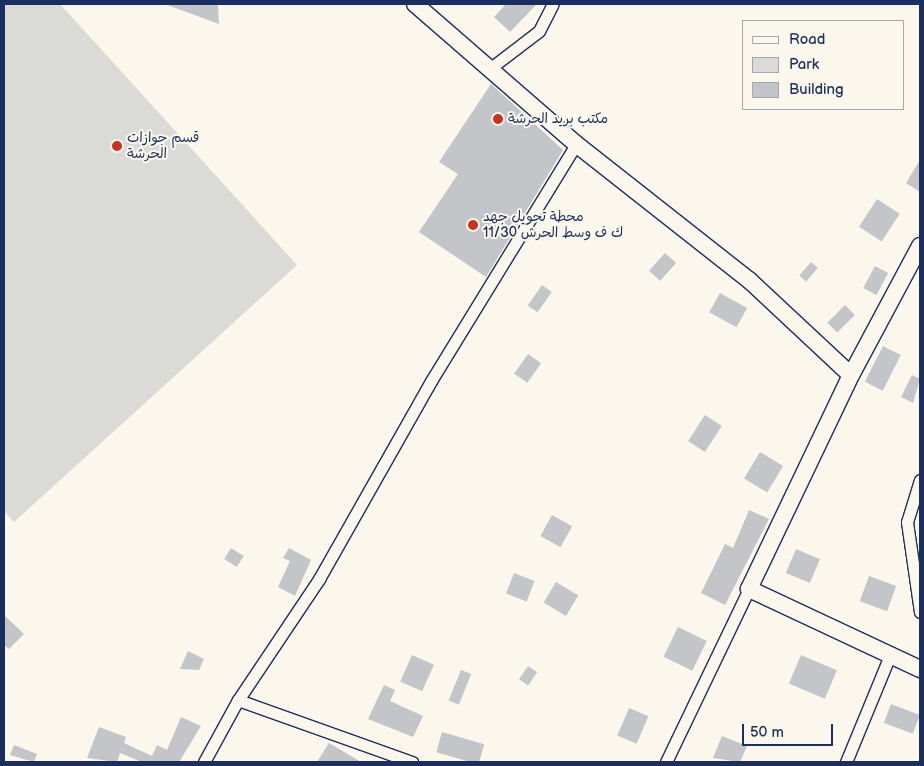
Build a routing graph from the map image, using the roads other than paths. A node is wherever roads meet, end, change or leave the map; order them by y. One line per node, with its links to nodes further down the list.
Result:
1 (415, 4): 3 (street)
2 (553, 4): 3 (street)
3 (488, 70): 4 (street)
4 (576, 144): 6 (street); 12 (street)
5 (920, 246): 6 (street)
6 (851, 375): 8 (street)
7 (920, 480): 9 (street)
8 (748, 589): 10 (street); 15 (street)
9 (920, 612)
10 (890, 655): 11 (street); 16 (street)
11 (920, 669)
12 (238, 700): 13 (street); 14 (street)
13 (204, 762)
14 (412, 762)
15 (666, 762)
16 (846, 762)

